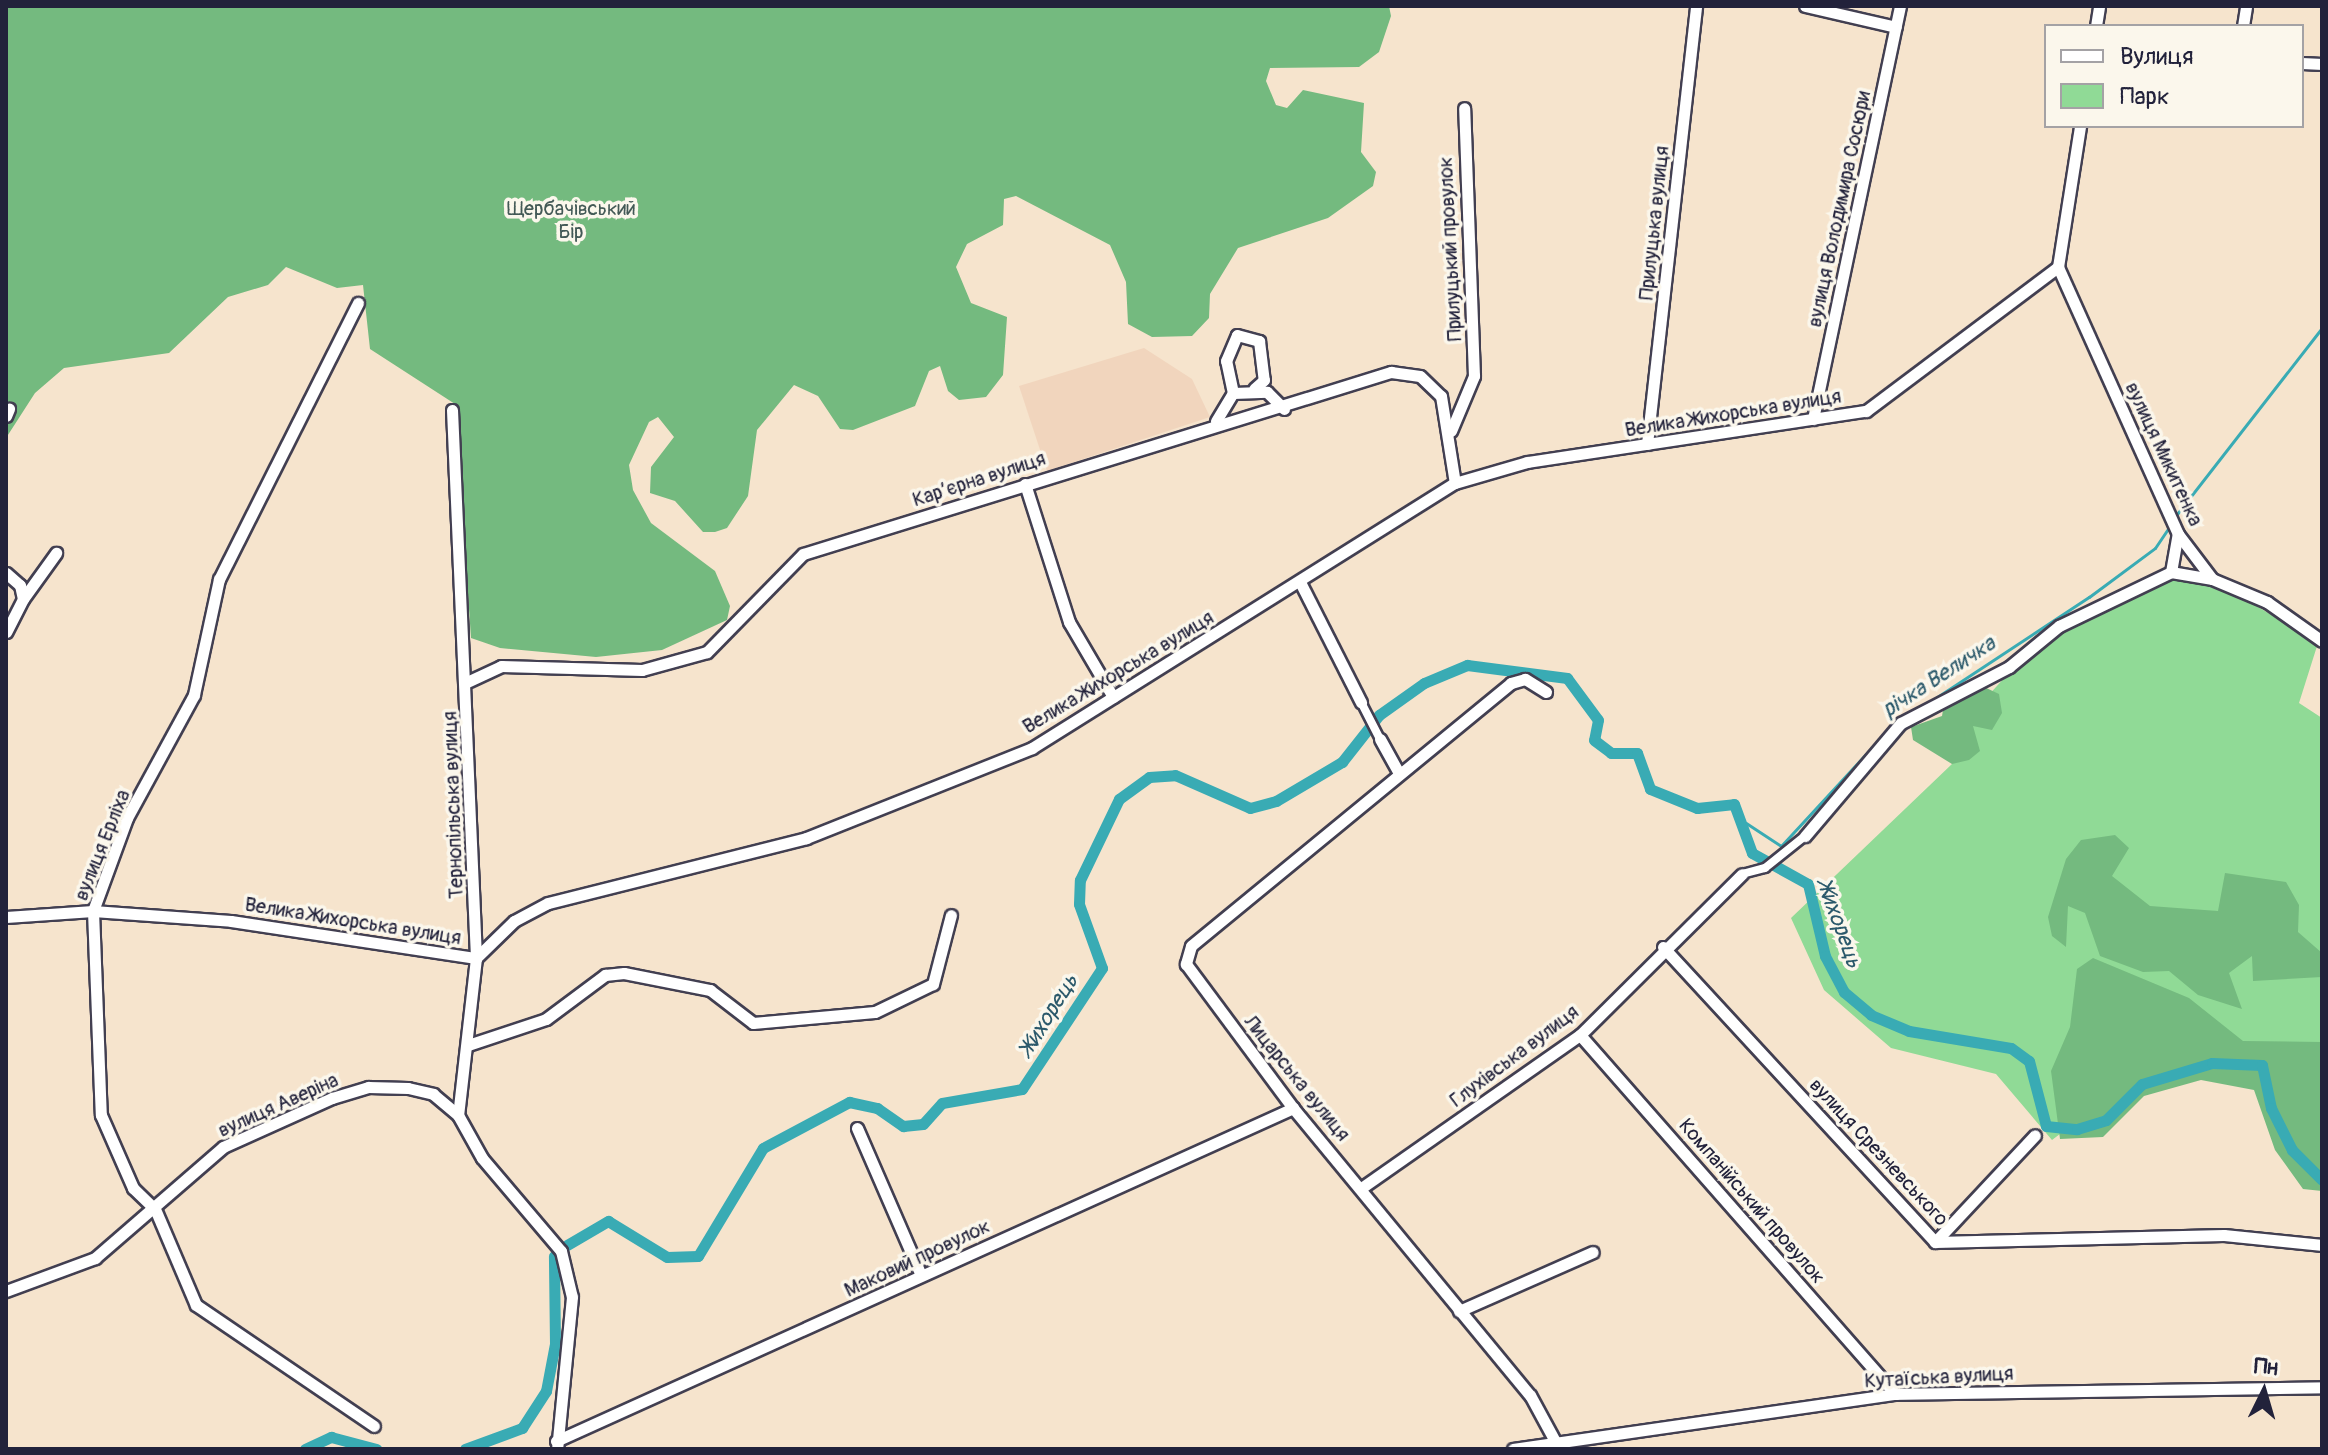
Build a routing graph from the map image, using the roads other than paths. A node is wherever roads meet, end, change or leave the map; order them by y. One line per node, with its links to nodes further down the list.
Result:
1 (1696, 6): 16 (street, Прилуцька вулиця)
2 (1805, 6): 4 (street)
3 (1900, 6): 4 (street, вулиця Володимира Сосюри)
4 (1896, 27): 13 (street, вулиця Володимира Сосюри)
5 (1464, 108): 15 (street, Прилуцький провулок)
6 (2080, 128): 7 (street)
7 (2058, 267): 13 (street, Велика Жихорська вулиця); 19 (street, вулиця Микитенка)
8 (358, 303): 36 (street, вулиця Ерліха)
9 (1254, 389): 10 (street); 10 (street); 11 (street)
10 (1233, 393): 14 (street)
11 (1284, 409): 14 (street, Кар’єрна вулиця); 15 (street, Кар’єрна вулиця)
12 (452, 410): 28 (street, Тернопільська вулиця)
13 (1813, 419): 16 (street, Велика Жихорська вулиця)
14 (1216, 421): 18 (street, Кар’єрна вулиця)
15 (1451, 431): 17 (street, Кар’єрна вулиця)
16 (1647, 444): 17 (street, Велика Жихорська вулиця)
17 (1455, 483): 24 (street, Велика Жихорська вулиця)
18 (1025, 484): 28 (street, Кар’єрна вулиця); 30 (street)
19 (2178, 534): 21 (street); 23 (street, вулиця Микитенка)
20 (56, 553): 25 (street)
21 (2171, 572): 23 (street); 34 (street)
22 (6, 573): 25 (street)
23 (2212, 579): 27 (street)
24 (1300, 582): 30 (street, Велика Жихорська вулиця); 31 (street)
25 (23, 599): 26 (street)
26 (6, 632)
27 (2322, 641)
28 (467, 682): 40 (street, Тернопільська вулиця)
29 (1546, 692): 33 (street, Лицарська вулиця)
30 (1113, 697): 40 (street, Велика Жихорська вулиця)
31 (1361, 702): 32 (street)
32 (1378, 734): 33 (street)
33 (1399, 773): 43 (street, Лицарська вулиця)
34 (1805, 836): 35 (street)
35 (1742, 874): 39 (street, Глухівська вулиця)
36 (93, 911): 38 (street, Велика Жихорська вулиця); 40 (street, Велика Жихорська вулиця); 48 (street, вулиця Ерліха)
37 (951, 915): 42 (street)
38 (6, 917)
39 (1663, 947): 41 (street, Глухівська вулиця); 49 (street, вулиця Срезневського)
40 (476, 958): 42 (street, Тернопільська вулиця)
41 (1580, 1035): 47 (street, Глухівська вулиця); 56 (street, Компанійський провулок)
42 (468, 1045): 44 (street, Тернопільська вулиця)
43 (1293, 1108): 47 (street, Лицарська вулиця); 52 (street, Маковий провулок)
44 (458, 1115): 48 (street, вулиця Аверіна); 59 (street)
45 (857, 1128): 52 (street)
46 (2035, 1135): 49 (street)
47 (1364, 1186): 54 (street, Лицарська вулиця)
48 (155, 1209): 53 (street, вулиця Аверіна); 57 (street, вулиця Ерліха)
49 (1935, 1242): 50 (street, вулиця Срезневського)
50 (2322, 1245)
51 (1593, 1252): 54 (street)
52 (921, 1275): 59 (street, Маковий провулок)
53 (6, 1291)
54 (1459, 1311): 58 (street, Лицарська вулиця)
55 (2322, 1387): 56 (street, Кутаїська вулиця)
56 (1895, 1394): 58 (street, Кутаїська вулиця)
57 (374, 1426)
58 (1556, 1443): 60 (street, Кутаїська вулиця)
59 (557, 1445)
60 (1513, 1449)

